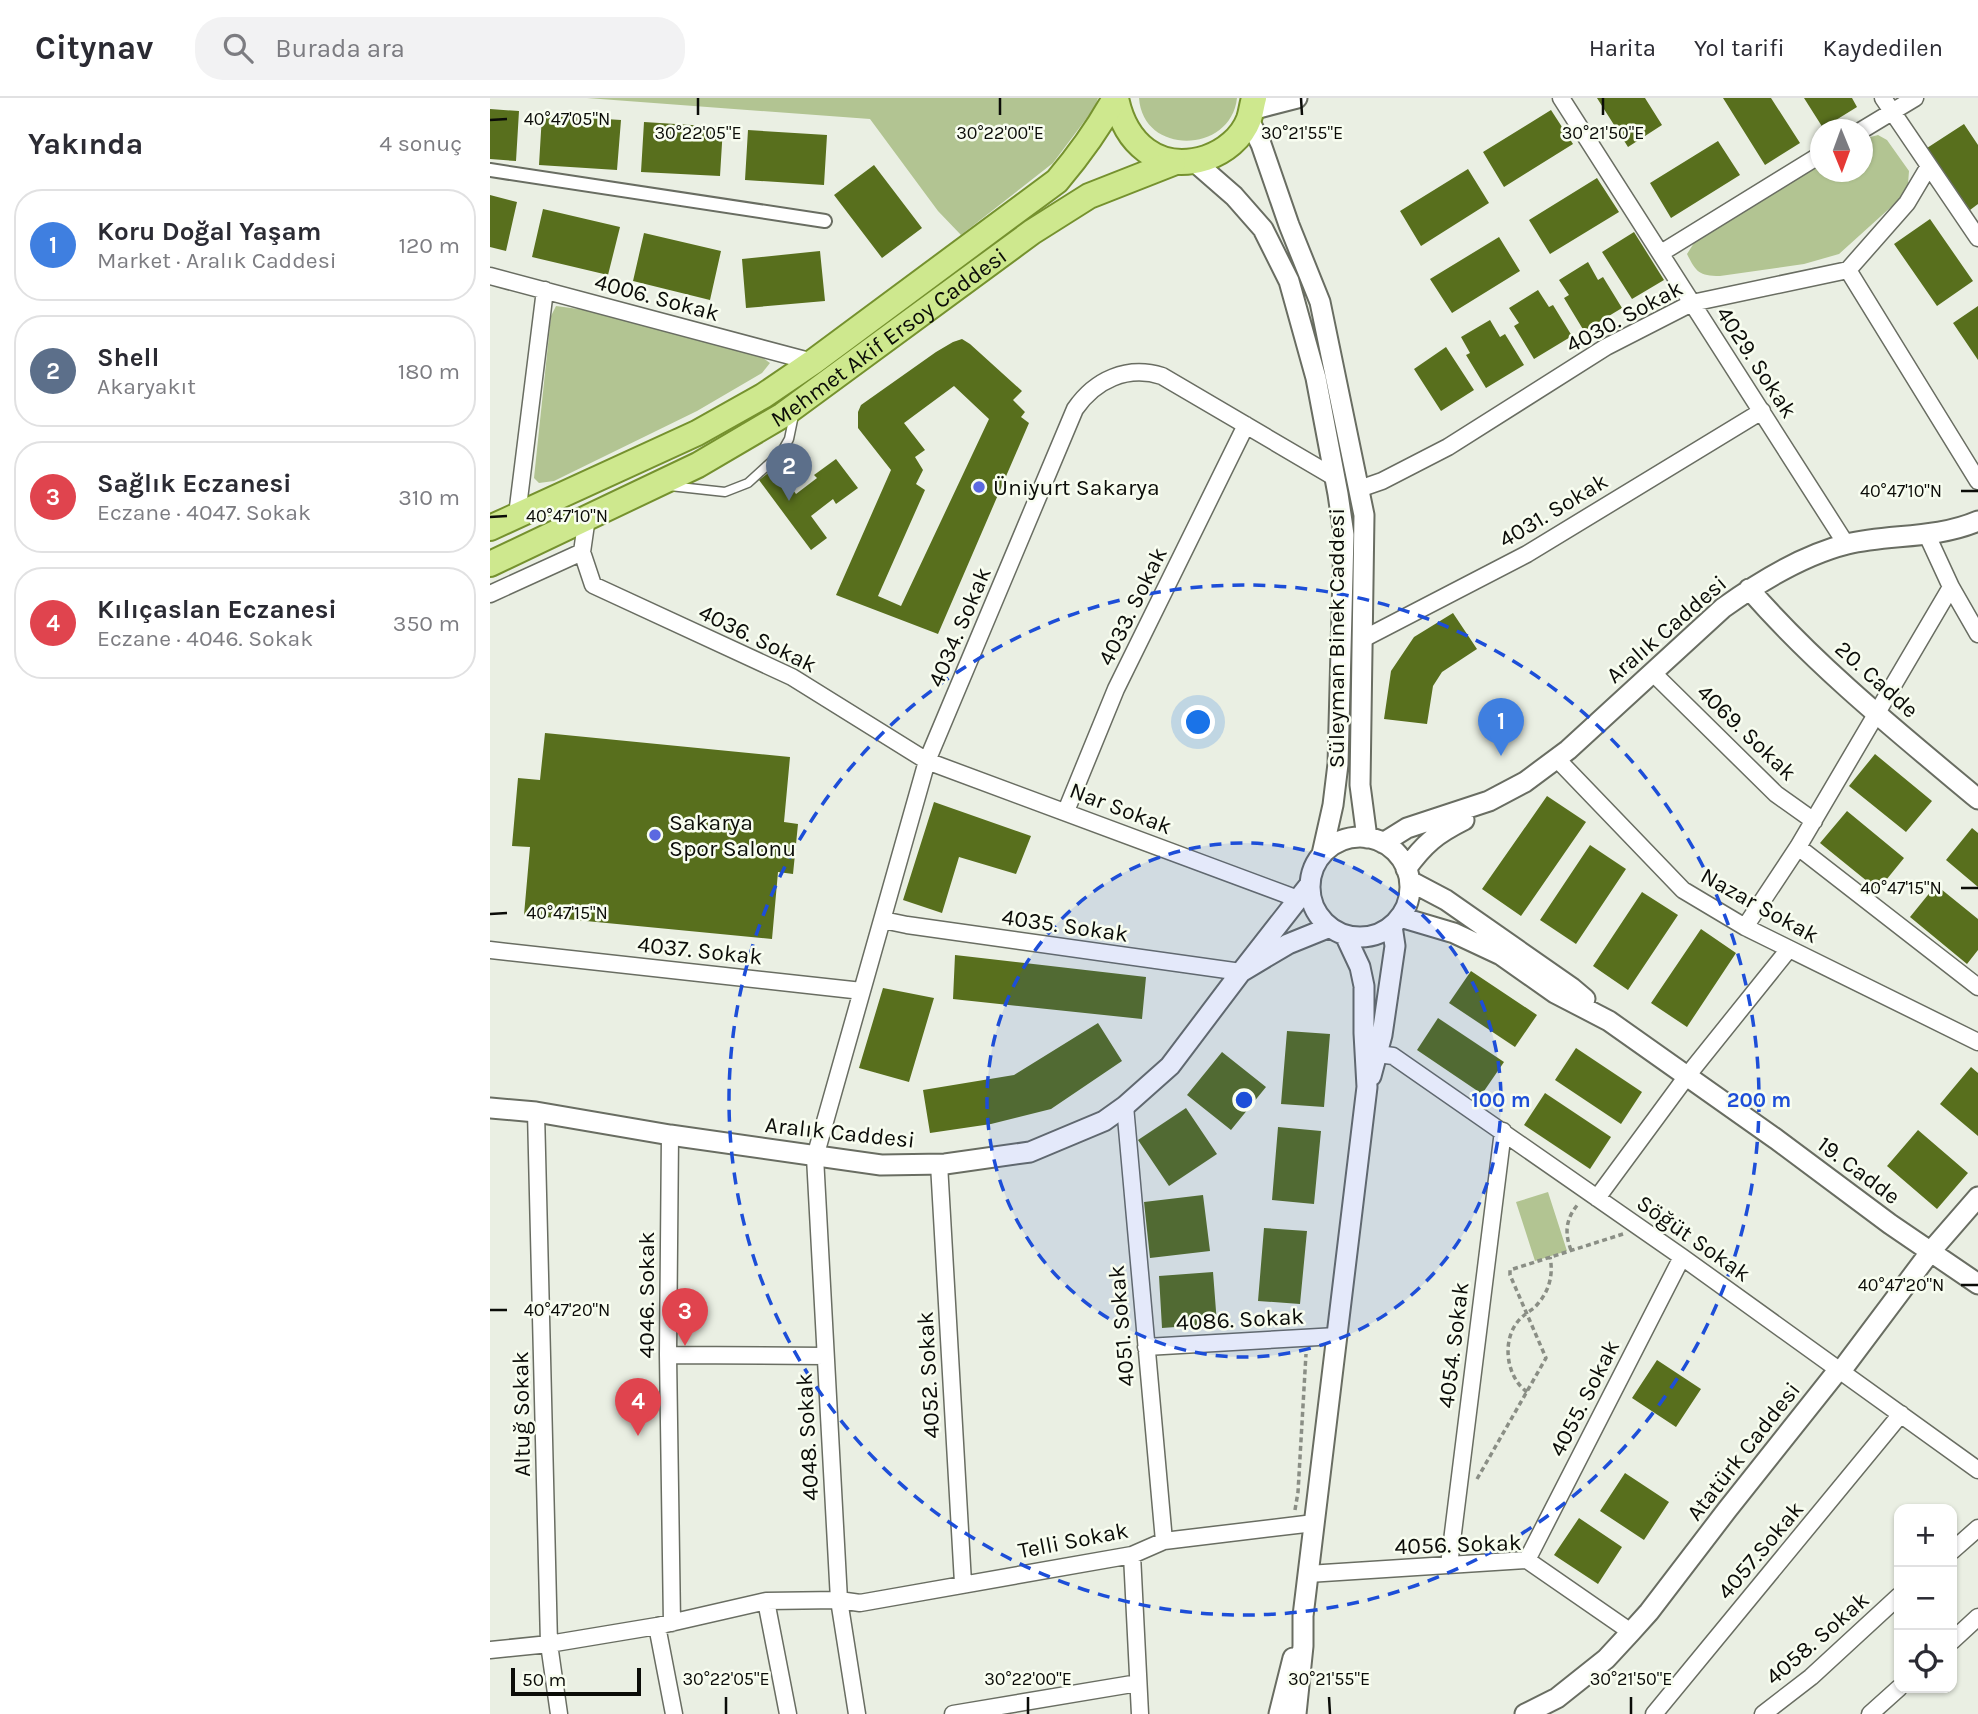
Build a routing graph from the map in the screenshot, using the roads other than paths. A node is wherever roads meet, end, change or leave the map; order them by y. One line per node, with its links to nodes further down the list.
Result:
1 (1115, 98): 9 (main road); 19 (main road, Mehmet Akif Ersoy Caddesi)
2 (1297, 98): 6 (street)
3 (1561, 98): 14 (street, 4029. Sokak)
4 (1915, 98): 5 (street)
5 (1887, 105): 7 (street); 10 (street)
6 (1251, 109): 9 (main road, Mehmet Akif Ersoy Caddesi); 26 (street, Süleyman Binek Caddesi)
7 (1873, 119)
8 (1810, 162): 14 (street, 4030. Sokak)
9 (1184, 163): 20 (main road, Mehmet Akif Ersoy Caddesi); 23 (street, Süleyman Binek Caddesi)
10 (1929, 166): 13 (street); 15 (street)
11 (490, 170): 12 (street)
12 (825, 221)
13 (1978, 238)
14 (1661, 253): 18 (street, 4029. Sokak)
15 (1848, 270): 18 (street, 4030. Sokak); 24 (street)
16 (490, 276): 17 (street, 4006. Sokak)
17 (545, 290): 19 (street, 4006. Sokak); 27 (street)
18 (1692, 303): 21 (street, 4029. Sokak); 26 (street, 4030. Sokak)
19 (813, 362): 27 (main road, Mehmet Akif Ersoy Caddesi)
20 (796, 405): 25 (main road, Mehmet Akif Ersoy Caddesi); 25 (lane)
21 (1762, 411): 32 (street, 4029. Sokak); 39 (street, 4031. Sokak)
22 (1246, 425): 23 (street, 4034. Sokak); 43 (street, 4034. Sokak); 46 (street, 4033. Sokak)
23 (1334, 477): 50 (street, Süleyman Binek Caddesi)
24 (1978, 481)
25 (657, 484): 28 (main road, Mehmet Akif Ersoy Caddesi)
26 (1359, 489): 39 (street, Süleyman Binek Caddesi)
27 (517, 515): 30 (main road, Mehmet Akif Ersoy Caddesi)
28 (587, 517): 33 (street); 34 (main road, Mehmet Akif Ersoy Caddesi)
29 (1978, 520): 31 (street, Aralık Caddesi)
30 (490, 528)
31 (1927, 535): 32 (street, Aralık Caddesi); 35 (street)
32 (1846, 544): 36 (street, Aralık Caddesi)
33 (582, 552): 37 (street); 43 (street, 4036. Sokak)
34 (490, 564)
35 (1951, 587): 38 (street); 41 (street)
36 (1749, 589): 40 (street, Aralık Caddesi); 41 (street, 20. Cadde)
37 (490, 594)
38 (1978, 634)
39 (1363, 639): 48 (street, Süleyman Binek Caddesi)
40 (1652, 672): 42 (street, Aralık Caddesi); 47 (street, 4069. Sokak)
41 (1876, 714): 44 (street, 20. Cadde); 47 (street)
42 (1556, 758): 45 (street, Aralık Caddesi); 55 (street, Nazar Sokak)
43 (927, 761): 46 (street, Nar Sokak); 53 (street, 4034. Sokak)
44 (1978, 799)
45 (1489, 801): 48 (street, Aralık Caddesi); 51 (street, Aralık Caddesi)
46 (1066, 811): 52 (street, Nar Sokak)
47 (1814, 821): 49 (street)
48 (1375, 840): 50 (street); 51 (street)
49 (1798, 847): 55 (street); 60 (street)
50 (1322, 854): 52 (street)
51 (1408, 875): 54 (street); 62 (street)
52 (1304, 892): 56 (street); 59 (street, Aralık Caddesi)
53 (883, 920): 59 (street, 4035. Sokak); 61 (street, 4034. Sokak)
54 (1396, 921): 56 (street); 62 (street); 64 (street)
55 (1745, 926): 57 (street, Nazar Sokak)
56 (1338, 931): 59 (street); 66 (street)
57 (1789, 949): 63 (street, Nazar Sokak); 65 (street)
58 (490, 950): 61 (street, 4037. Sokak)
59 (1241, 972): 67 (street, Aralık Caddesi)
60 (1978, 987)
61 (862, 991): 72 (street, 4034. Sokak)
62 (1609, 1021): 65 (street, 19. Cadde)
63 (1978, 1042)
64 (1378, 1054): 66 (street); 70 (street, Söğüt Sokak)
65 (1687, 1076): 75 (street); 76 (street, 19. Cadde)
66 (1367, 1087): 79 (street)
67 (1125, 1106): 73 (street, Aralık Caddesi); 80 (street, 4051. Sokak)
68 (490, 1108): 69 (street, Aralık Caddesi)
69 (536, 1112): 71 (street, Aralık Caddesi); 103 (street, Altuğ Sokak)
70 (1503, 1131): 75 (street, Söğüt Sokak); 92 (street, 4054. Sokak)
71 (670, 1135): 72 (street, Aralık Caddesi); 81 (street, 4046. Sokak)
72 (816, 1157): 73 (street, Aralık Caddesi); 82 (street, 4048. Sokak)
73 (939, 1164): 94 (street, 4052. Sokak)
74 (1978, 1197): 76 (street, Atatürk Caddesi)
75 (1597, 1198): 77 (street, Söğüt Sokak)
76 (1931, 1251): 78 (street, 19. Cadde); 83 (street, Atatürk Caddesi)
77 (1682, 1257): 83 (street, Söğüt Sokak); 91 (street, 4055. Sokak)
78 (1978, 1283)
79 (1337, 1336): 80 (street, 4086. Sokak); 86 (street)
80 (1146, 1347): 88 (street, 4051. Sokak)
81 (668, 1355): 82 (street); 100 (street, 4046. Sokak)
82 (825, 1356): 95 (street, 4048. Sokak)
83 (1839, 1369): 84 (street, Söğüt Sokak); 101 (street, Atatürk Caddesi)
84 (1901, 1414): 85 (street, Söğüt Sokak); 116 (street, 4057.Sokak)
85 (1978, 1470)
86 (1314, 1523): 88 (street, Telli Sokak); 93 (street)
87 (1978, 1528): 89 (street)
88 (1164, 1541): 90 (street, Telli Sokak)
89 (1957, 1547)
90 (1132, 1555): 94 (street, Telli Sokak); 105 (street)
91 (1527, 1560): 92 (street, 4056. Sokak); 101 (street, 4056. Sokak)
92 (1449, 1565): 93 (street, 4056. Sokak)
93 (1308, 1574): 98 (street)
94 (963, 1583): 95 (street, Telli Sokak)
95 (839, 1600): 96 (street, Telli Sokak); 111 (street, 4048. Sokak)
96 (766, 1601): 100 (street, Telli Sokak); 110 (street)
97 (1894, 1601): 117 (street, 4058. Sokak)
98 (1303, 1616): 107 (street); 114 (street)
99 (1978, 1617): 102 (street)
100 (664, 1625): 103 (street, Telli Sokak); 109 (street, 4046. Sokak)
101 (1631, 1632): 115 (street, Atatürk Caddesi)
102 (1957, 1636)
103 (549, 1644): 104 (street, Telli Sokak); 108 (street, Altuğ Sokak)
104 (490, 1650)
105 (1138, 1683): 112 (street); 113 (street)
106 (1894, 1692): 118 (street)
107 (1299, 1708)
108 (559, 1714)
109 (674, 1714)
110 (788, 1714)
111 (857, 1714)
112 (953, 1714)
113 (1140, 1714)
114 (1279, 1714)
115 (1525, 1714)
116 (1654, 1714)
117 (1763, 1714)
118 (1870, 1714)

